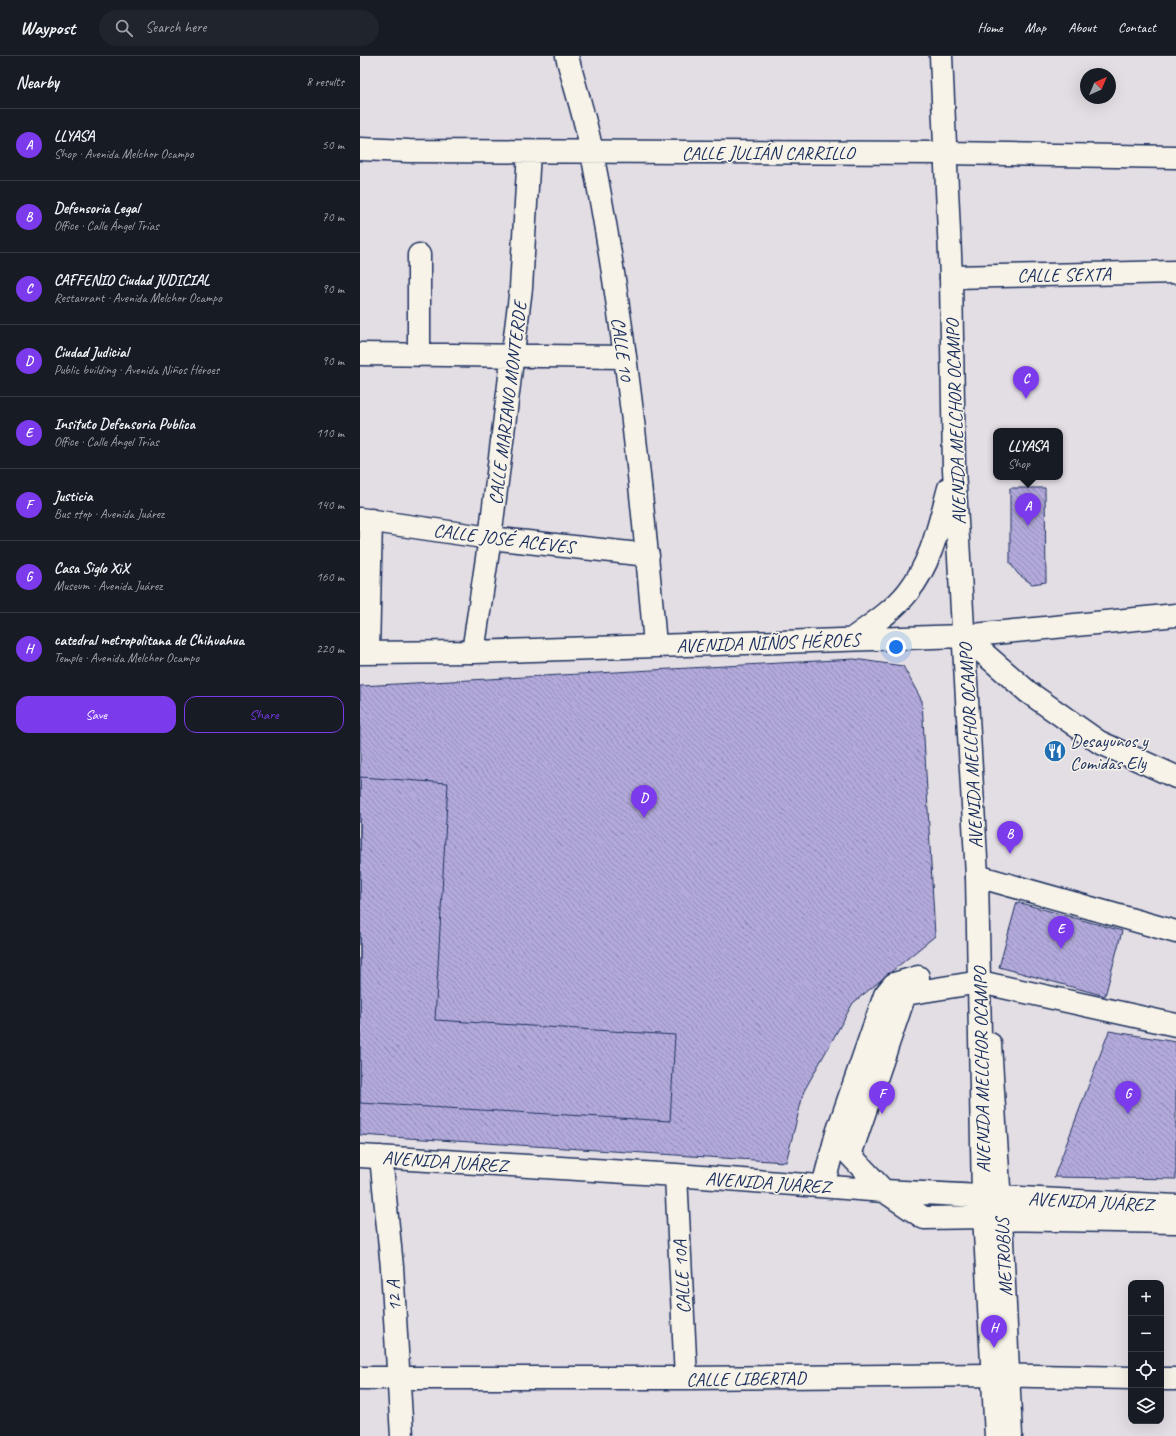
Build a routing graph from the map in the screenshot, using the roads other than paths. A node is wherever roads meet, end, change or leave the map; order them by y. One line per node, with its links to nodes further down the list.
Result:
1 (567, 56): 5 (street, CALLE 10)
2 (941, 56): 6 (street, AVENIDA MELCHOR OCAMPO)
3 (360, 149): 4 (street, CALLE JULIÁN CARRILLO)
4 (530, 152): 5 (street, CALLE JULIÁN CARRILLO); 13 (street, CALLE MARIANO MONTERDE)
5 (592, 152): 6 (street, CALLE JULIÁN CARRILLO); 14 (street, CALLE 10)
6 (945, 153): 7 (street, CALLE JULIÁN CARRILLO); 10 (street, AVENIDA MELCHOR OCAMPO)
7 (1176, 156)
8 (419, 255): 12 (street)
9 (1176, 272): 10 (street, CALLE SEXTA)
10 (951, 276): 15 (street, AVENIDA MELCHOR OCAMPO)
11 (360, 354): 12 (street)
12 (420, 355): 13 (street)
13 (513, 357): 14 (street); 17 (street, CALLE MARIANO MONTERDE)
14 (625, 358): 18 (street, CALLE 10)
15 (954, 469): 20 (street, AVENIDA MELCHOR OCAMPO); 21 (street)
16 (365, 519): 17 (street, CALLE JOSÉ ACEVES); 24 (street)
17 (490, 538): 18 (street, CALLE JOSÉ ACEVES); 23 (street, CALLE MARIANO MONTERDE)
18 (648, 556): 22 (street, CALLE 10)
19 (1176, 615): 20 (street, AVENIDA NIÑOS HÉROES)
20 (964, 636): 21 (street, AVENIDA NIÑOS HÉROES); 25 (street); 26 (street, AVENIDA MELCHOR OCAMPO)
21 (852, 639): 22 (street, AVENIDA NIÑOS HÉROES)
22 (655, 645): 23 (street, AVENIDA NIÑOS HÉROES)
23 (473, 652): 24 (street, AVENIDA NIÑOS HÉROES)
24 (364, 653)
25 (1176, 777)
26 (977, 876): 27 (street); 28 (street, AVENIDA MELCHOR OCAMPO)
27 (1176, 932)
28 (979, 979): 29 (street); 32 (street); 33 (street); 35 (street, AVENIDA MELCHOR OCAMPO); 35 (street, METROBUS)
29 (1176, 1025)
30 (371, 1156): 31 (street, AVENIDA JUÁREZ); 39 (street, 12 A)
31 (676, 1175): 32 (street, AVENIDA JUÁREZ); 40 (street, CALLE 10A)
32 (823, 1186): 33 (street, AVENIDA JUÁREZ)
33 (884, 1191): 35 (street, AVENIDA JUÁREZ); 35 (street)
34 (1176, 1206): 35 (street, AVENIDA JUÁREZ)
35 (992, 1207): 36 (street); 37 (street, AVENIDA MELCHOR OCAMPO)
36 (1176, 1222)
37 (1001, 1376): 40 (street, CALLE LIBERTAD); 41 (street, CALLE LIBERTAD); 45 (street, AVENIDA MELCHOR OCAMPO); 46 (street)
38 (360, 1378): 39 (street, CALLE LIBERTAD)
39 (397, 1378): 40 (street, CALLE LIBERTAD); 44 (street, 12 A)
40 (686, 1378)
41 (1128, 1378)
42 (1164, 1379): 43 (street)
43 (1176, 1379)
44 (402, 1436)
45 (996, 1436)
46 (1011, 1436)

